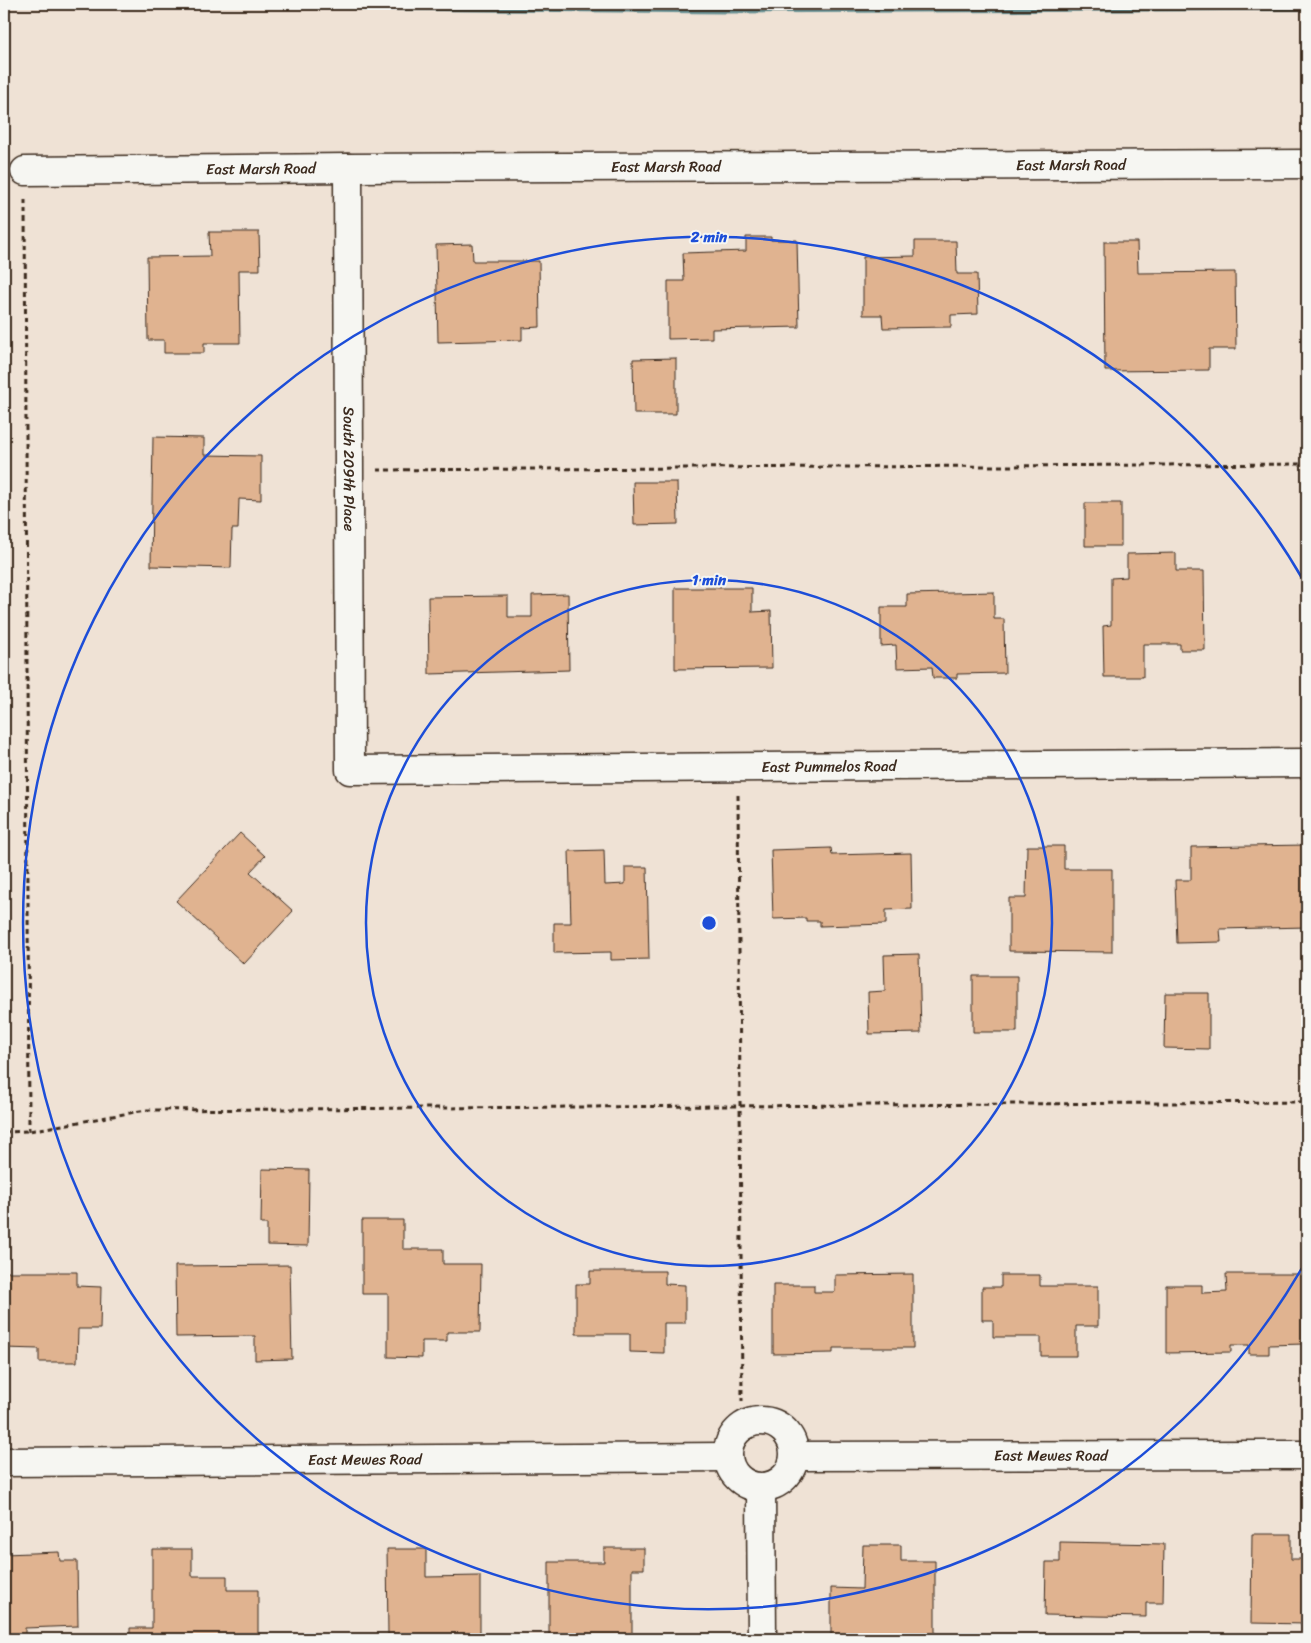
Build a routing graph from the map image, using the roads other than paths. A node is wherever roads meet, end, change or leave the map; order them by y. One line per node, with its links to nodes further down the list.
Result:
1 (1307, 164): 2 (street, East Marsh Road)
2 (348, 168): 3 (street, East Marsh Road); 5 (street, South 209th Place)
3 (25, 171)
4 (1307, 763): 5 (street, East Pummelos Road)
5 (350, 770)
6 (795, 1456): 7 (street, East Mewes Road); 8 (street); 10 (street)
7 (1307, 1456)
8 (728, 1457): 9 (street, East Mewes Road); 10 (street)
9 (4, 1462)
10 (761, 1488): 11 (street)
11 (762, 1639)

